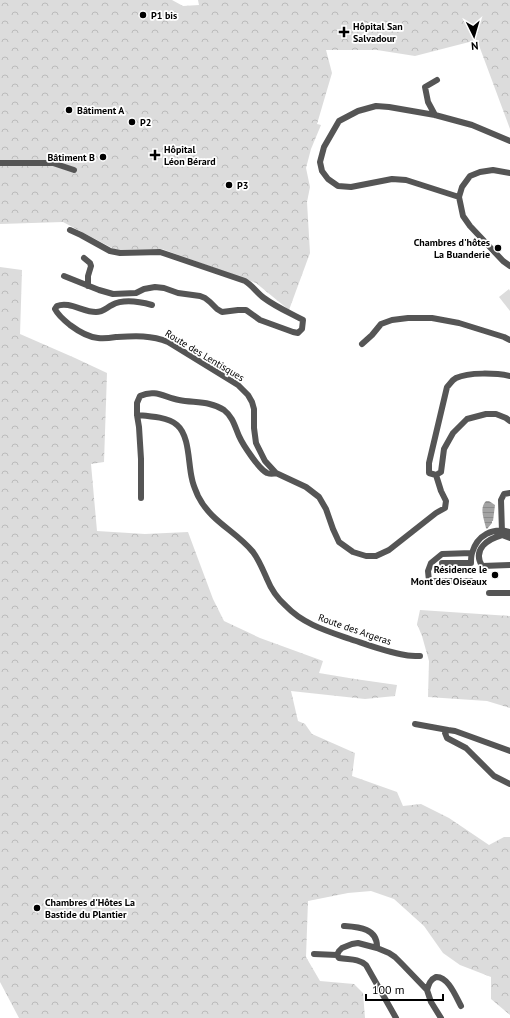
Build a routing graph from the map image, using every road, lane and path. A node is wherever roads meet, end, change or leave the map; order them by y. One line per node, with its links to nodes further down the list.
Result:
1 (437, 80): 2 (street)
2 (435, 115): 3 (street); 7 (street)
3 (510, 141)
4 (0, 163): 5 (street)
5 (74, 170)
6 (510, 173): 7 (street)
7 (459, 197): 10 (street)
8 (70, 230): 13 (street)
9 (84, 258): 12 (street)
10 (510, 266)
11 (64, 276): 12 (street)
12 (88, 286): 13 (street)
13 (136, 293): 14 (street)
14 (134, 302): 15 (street); 21 (street, Route des Lentisques)
15 (152, 305)
16 (510, 340): 17 (street)
17 (362, 344)
18 (510, 376): 22 (street, Route des Lentisques)
19 (137, 415): 21 (street); 24 (street); 34 (street, Route des Argeras)
20 (510, 421): 22 (street)
21 (276, 473): 22 (street, Route des Lentisques)
22 (436, 475)
23 (510, 492): 25 (street)
24 (142, 498)
25 (502, 532): 26 (street); 27 (street); 28 (street); 30 (street)
26 (510, 532)
27 (510, 538)
28 (472, 553): 29 (street); 31 (street)
29 (442, 563)
30 (510, 565)
31 (471, 581)
32 (488, 593): 33 (street)
33 (510, 593)
34 (420, 656)
35 (415, 724): 36 (street)
36 (448, 730): 37 (street); 38 (street)
37 (510, 751)
38 (510, 784)
39 (344, 926): 40 (street)
40 (378, 948): 42 (street); 43 (street)
41 (314, 954): 42 (street)
42 (337, 955): 45 (street)
43 (427, 990): 44 (street); 46 (street)
44 (461, 1006)
45 (396, 1018)
46 (441, 1018)

